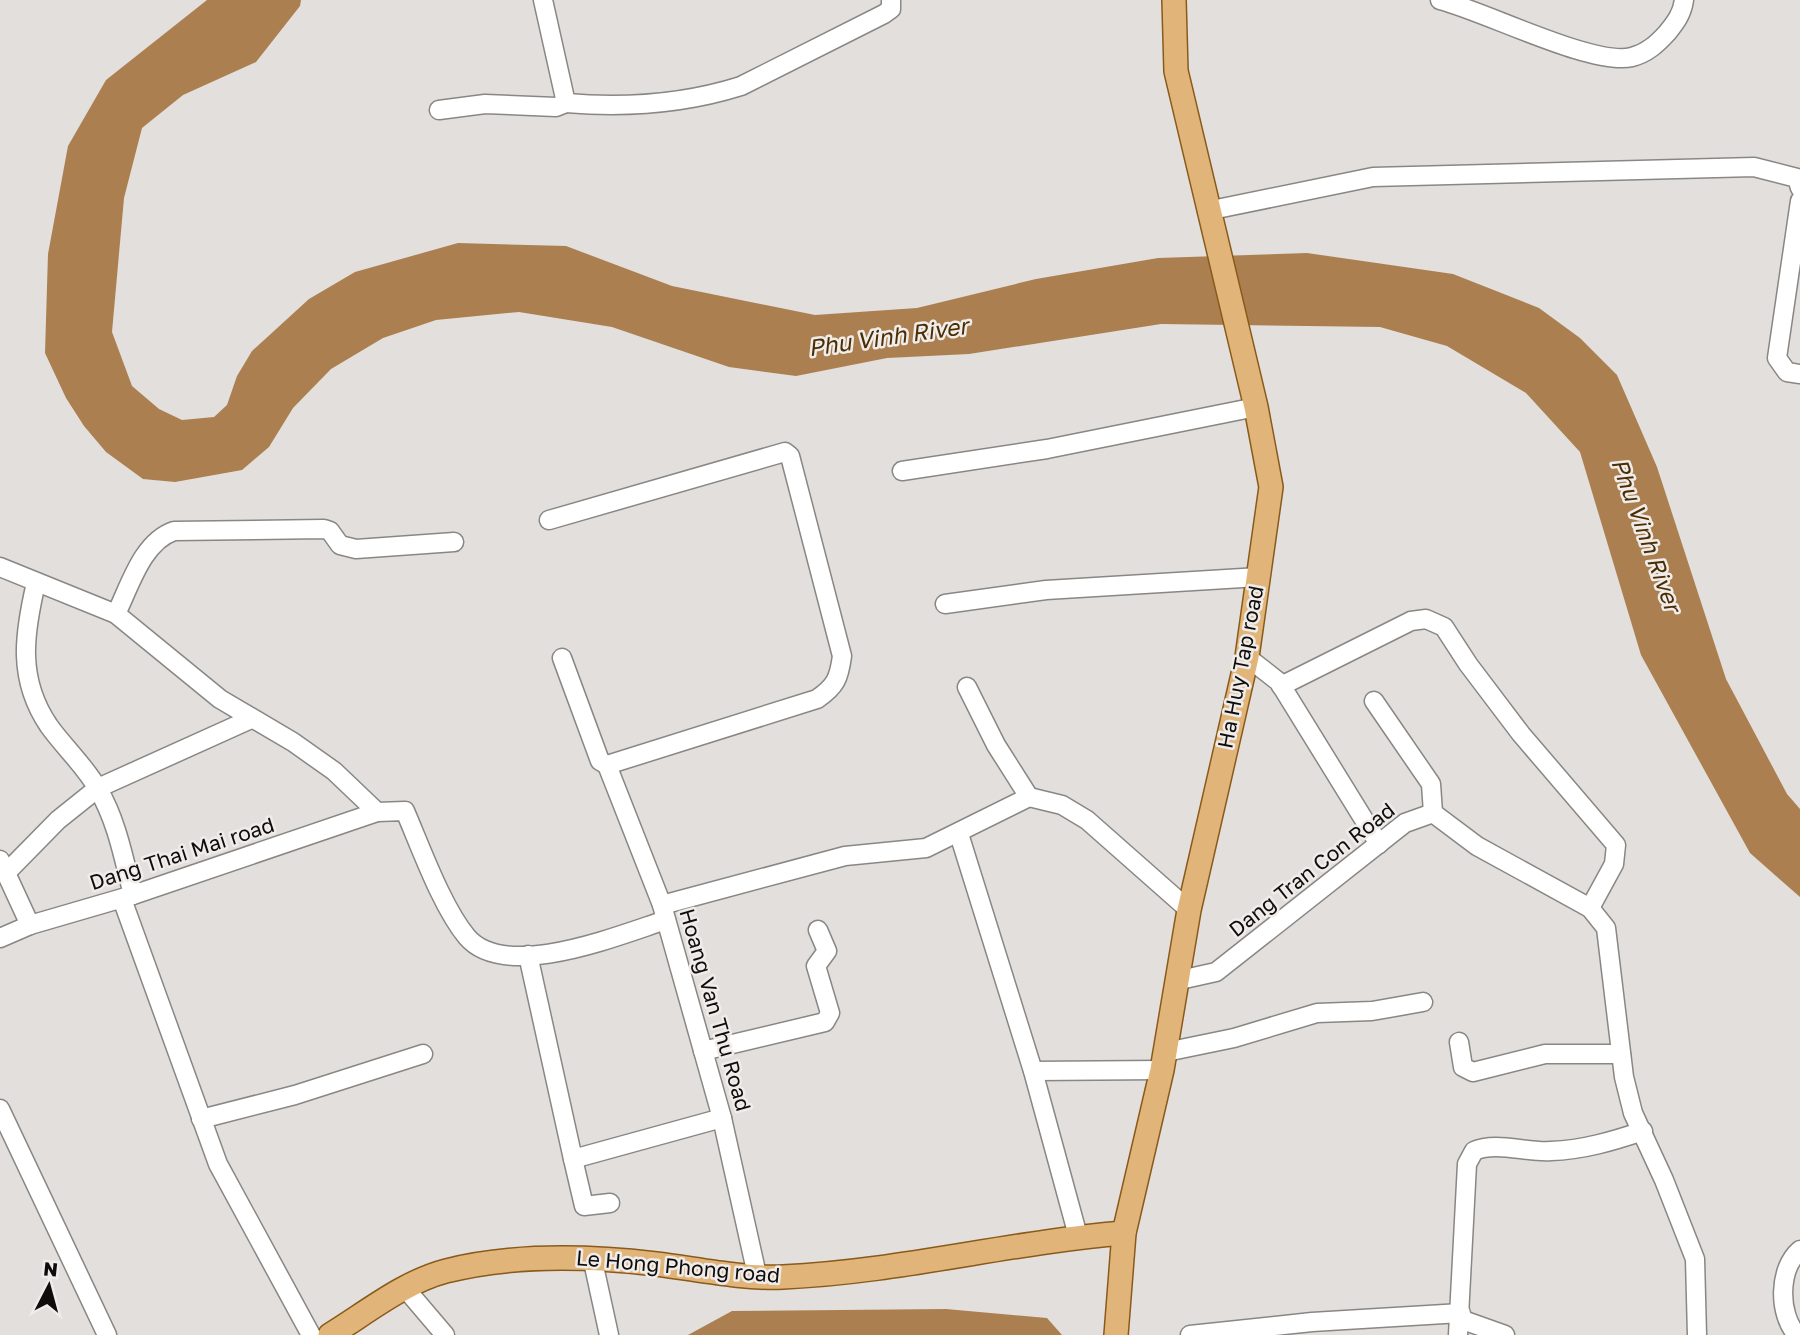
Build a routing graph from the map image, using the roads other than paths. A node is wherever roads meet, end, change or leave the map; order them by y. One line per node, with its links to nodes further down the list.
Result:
1 (543, 0): 6 (street)
2 (891, 0): 6 (street)
3 (1174, 0): 10 (main road, Ha Huy Tap road)
4 (1440, 0): 5 (street)
5 (1684, 0)
6 (565, 103): 7 (street)
7 (439, 110)
8 (1800, 188): 10 (street)
9 (1800, 201): 11 (street)
10 (1207, 211): 12 (main road, Ha Huy Tap road)
11 (1800, 374)
12 (1256, 407): 13 (street); 17 (main road, Ha Huy Tap road)
13 (902, 471)
14 (550, 520): 27 (street)
15 (454, 542): 20 (street)
16 (0, 567): 18 (street)
17 (1259, 577): 19 (street); 22 (main road, Ha Huy Tap road)
18 (36, 583): 20 (street); 28 (street)
19 (945, 604)
20 (116, 614): 26 (street)
21 (562, 657): 27 (street, Hoang Van Thu Road)
22 (1247, 657): 23 (street); 37 (main road, Ha Huy Tap road)
23 (1281, 686): 33 (street); 36 (street)
24 (967, 687): 29 (street)
25 (1374, 701): 31 (street)
26 (251, 719): 28 (street); 30 (street)
27 (607, 765): 38 (street, Hoang Van Thu Road)
28 (98, 788): 34 (street); 35 (street)
29 (1029, 797): 32 (street); 37 (street)
30 (377, 812): 35 (street, Dang Thai Mai road); 42 (street)
31 (1433, 813): 33 (street, Dang Tran Con Road); 36 (street)
32 (959, 834): 38 (street); 50 (street)
33 (1379, 844): 43 (street, Dang Tran Con Road)
34 (3, 867): 39 (street)
35 (128, 897): 39 (street, Dang Thai Mai road); 53 (street)
36 (1590, 908): 48 (street)
37 (1189, 910): 43 (main road, Ha Huy Tap road)
38 (664, 913): 42 (street); 46 (street, Hoang Van Thu Road)
39 (30, 925): 41 (street, Dang Thai Mai road)
40 (818, 930): 46 (street)
41 (0, 938)
42 (528, 955): 55 (street)
43 (1180, 981): 49 (main road, Ha Huy Tap road)
44 (1423, 1002): 49 (street)
45 (1459, 1042): 48 (street)
46 (703, 1051): 52 (street, Hoang Van Thu Road)
47 (423, 1054): 53 (street)
48 (1621, 1054): 54 (street)
49 (1164, 1061): 50 (street); 57 (main road, Ha Huy Tap road)
50 (1033, 1071): 58 (street)
51 (0, 1109): 66 (street)
52 (722, 1118): 55 (street); 61 (street, Hoang Van Thu Road)
53 (201, 1119): 67 (street)
54 (1643, 1131): 63 (street); 74 (street)
55 (573, 1159): 56 (street)
56 (610, 1203)
57 (1124, 1233): 58 (main road, Le Hong Phong road); 71 (main road, Ha Huy Tap road)
58 (1078, 1237): 61 (main road, Le Hong Phong road)
59 (1800, 1250): 75 (street)
60 (592, 1257): 61 (main road, Le Hong Phong road); 62 (main road, Le Hong Phong road); 70 (street)
61 (757, 1275)
62 (405, 1288): 68 (main road, Le Hong Phong road); 69 (street)
63 (1460, 1322): 64 (street); 73 (street)
64 (1312, 1329): 65 (street)
65 (1272, 1331): 72 (street)
66 (107, 1335)
67 (311, 1335)
68 (330, 1335)
69 (444, 1335)
70 (609, 1335)
71 (1116, 1335)
72 (1190, 1335)
73 (1505, 1335)
74 (1697, 1335)
75 (1797, 1335)

